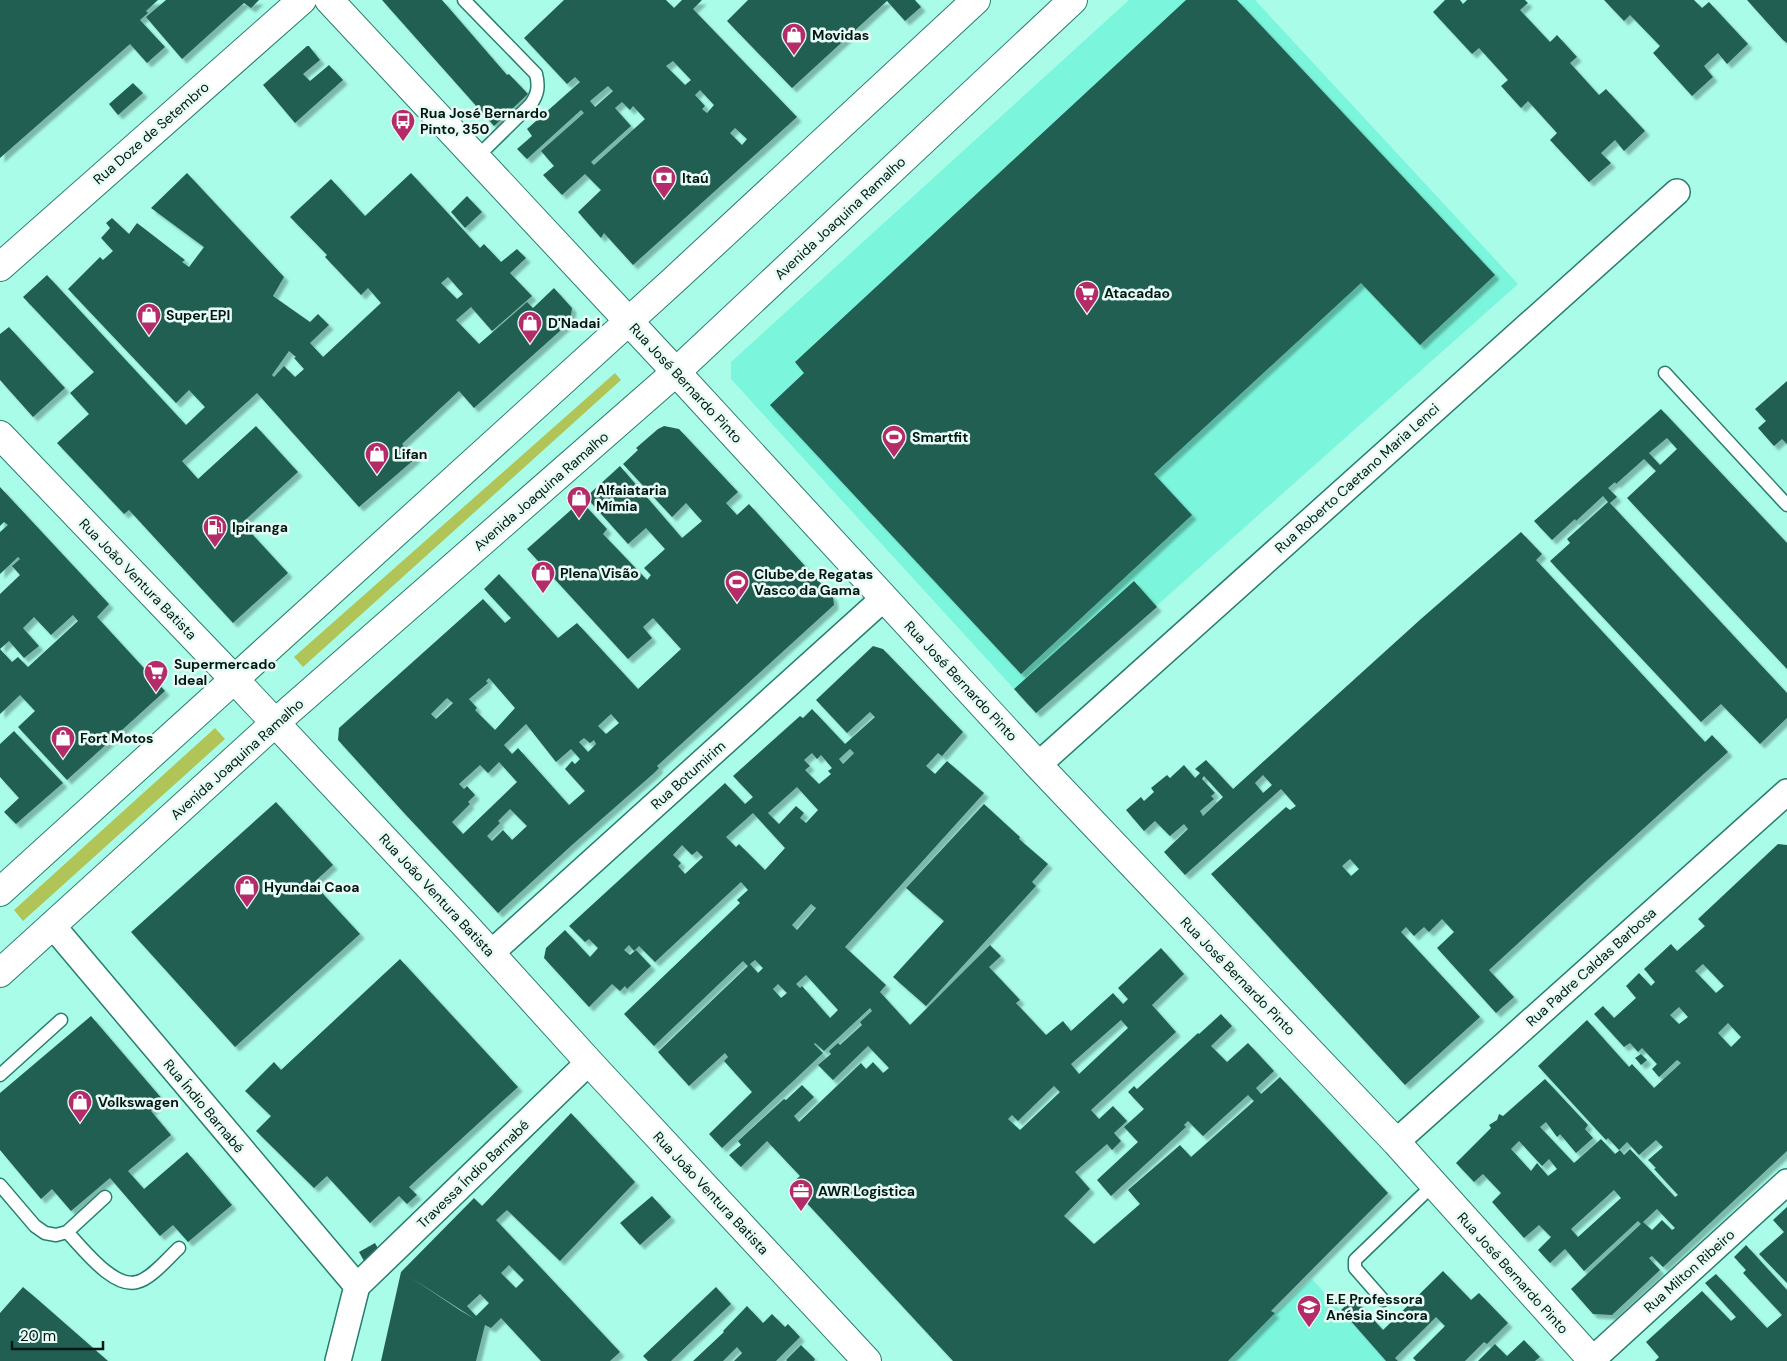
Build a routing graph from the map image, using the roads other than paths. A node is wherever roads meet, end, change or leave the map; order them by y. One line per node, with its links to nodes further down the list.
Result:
1 (302, 0): 8 (street, Rua Doze de Setembro)
2 (329, 0): 6 (street, Rua José Bernardo Pinto)
3 (464, 0): 6 (lane)
4 (976, 0): 9 (street)
5 (1073, 0): 10 (street, Avenida Joaquina Ramalho)
6 (476, 158): 9 (street, Rua José Bernardo Pinto)
7 (1677, 192): 17 (street, Rua Roberto Caetano Maria Lenci)
8 (0, 267)
9 (628, 321): 10 (street, Rua José Bernardo Pinto); 15 (street)
10 (676, 372): 14 (street, Rua José Bernardo Pinto); 16 (street, Avenida Joaquina Ramalho)
11 (1666, 373): 13 (lane)
12 (0, 435): 15 (street, Rua João Ventura Batista)
13 (1787, 505)
14 (884, 598): 17 (street, Rua José Bernardo Pinto); 21 (street, Rua Botumirim)
15 (234, 679): 16 (street, Rua João Ventura Batista); 19 (street)
16 (275, 723): 20 (street, Avenida Joaquina Ramalho); 21 (street, Rua João Ventura Batista)
17 (1038, 765): 26 (street, Rua José Bernardo Pinto)
18 (1787, 792): 26 (street, Rua Padre Caldas Barbosa)
19 (0, 892)
20 (52, 925): 22 (street, Avenida Joaquina Ramalho); 33 (street, Rua Índio Barnabé)
21 (491, 953): 24 (street, Rua João Ventura Batista)
22 (0, 973)
23 (61, 1020): 25 (lane)
24 (589, 1062): 33 (street, Travessa Índio Barnabé); 37 (street, Rua João Ventura Batista)
25 (0, 1074)
26 (1396, 1142): 28 (street, Rua José Bernardo Pinto)
27 (1787, 1182): 35 (street, Rua Milton Ribeiro)
28 (1434, 1184): 34 (lane); 35 (street, Rua José Bernardo Pinto)
29 (0, 1185): 31 (lane)
30 (105, 1198): 31 (lane)
31 (67, 1232): 32 (lane)
32 (179, 1248)
33 (357, 1286): 36 (street)
34 (1383, 1300)
35 (1592, 1360)
36 (338, 1361)
37 (867, 1361)

